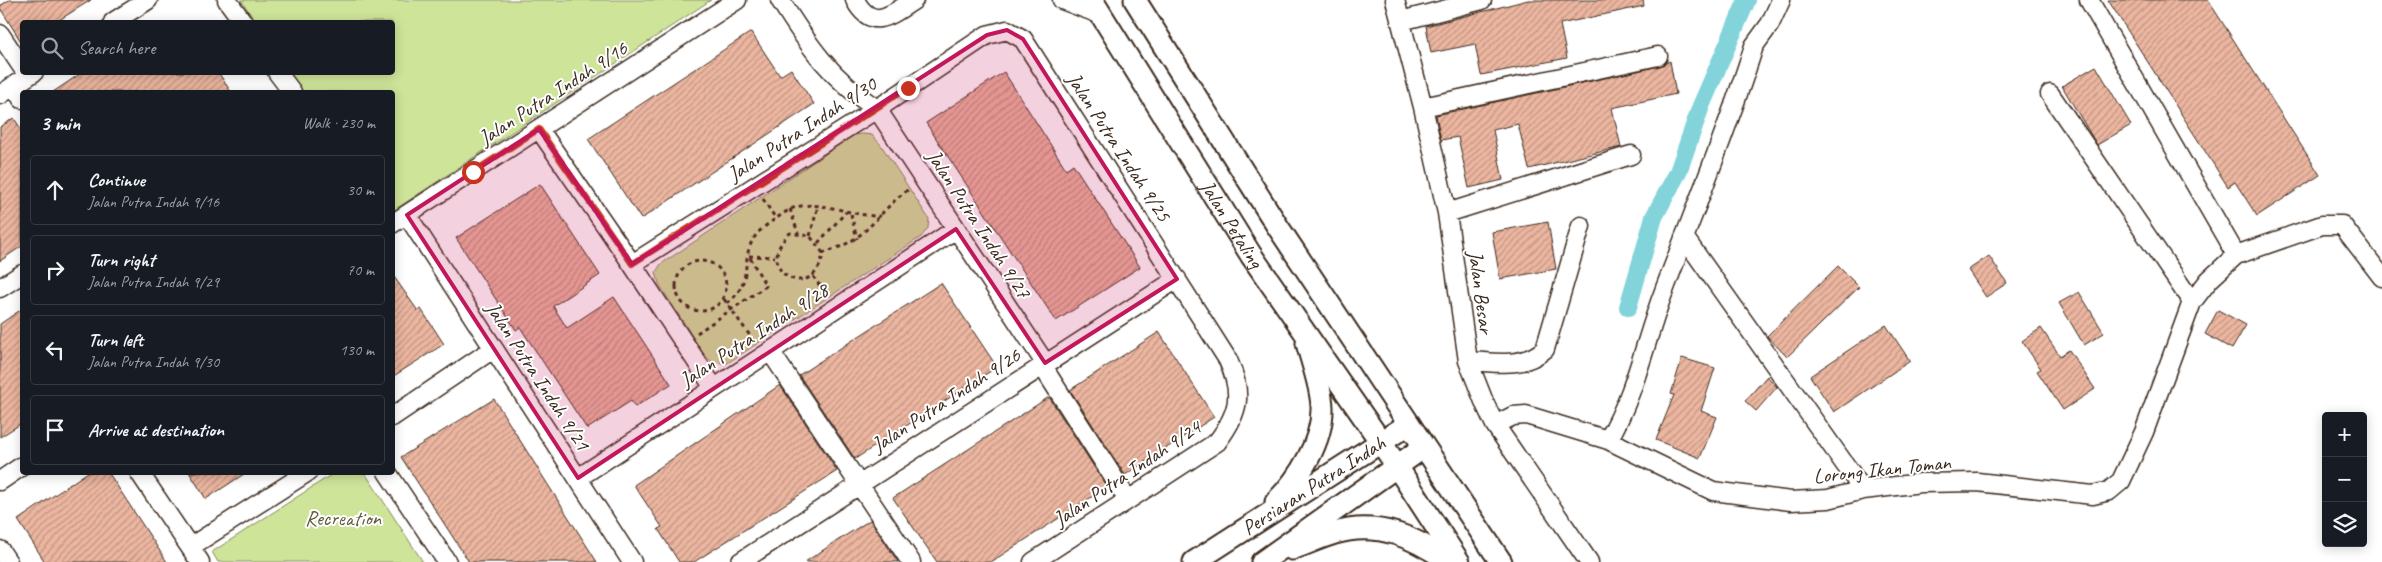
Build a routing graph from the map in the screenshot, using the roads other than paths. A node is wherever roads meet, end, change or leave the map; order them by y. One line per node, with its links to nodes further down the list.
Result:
1 (148, 0): 14 (street)
2 (227, 0): 15 (street)
3 (738, 0): 28 (street, Jalan Putra Indah 9/16)
4 (780, 0): 27 (street)
5 (855, 0): 6 (street)
6 (914, 0)
7 (1062, 0): 13 (street)
8 (1135, 0): 49 (main road, Jalan Petaling)
9 (1395, 0): 16 (street, Jalan Besar)
10 (1482, 0): 16 (street)
11 (1781, 0): 34 (street)
12 (2088, 0): 35 (street)
13 (1097, 8): 42 (main road, Jalan Petaling)
14 (116, 20)
15 (242, 20)
16 (1402, 21): 26 (street, Jalan Besar)
17 (0, 34): 20 (street)
18 (1023, 40): 27 (street, Jalan Putra Indah 9/30); 39 (street, Jalan Putra Indah 9/25)
19 (1658, 56): 26 (street)
20 (20, 61)
21 (26, 75): 24 (street)
22 (279, 75): 23 (street)
23 (290, 90)
24 (12, 93)
25 (2050, 94): 41 (street)
26 (1424, 107): 30 (street, Jalan Besar)
27 (877, 109): 33 (street, Jalan Putra Indah 9/27); 36 (street, Jalan Putra Indah 9/30)
28 (539, 129): 31 (street, Jalan Putra Indah 9/16); 36 (street)
29 (1631, 155): 30 (street)
30 (1447, 213): 45 (street, Jalan Besar)
31 (400, 219): 44 (street, Jalan Putra Indah 9/21)
32 (1581, 226): 45 (street)
33 (956, 230): 43 (street, Jalan Putra Indah 9/28); 46 (street, Jalan Putra Indah 9/27)
34 (1684, 237): 51 (street); 62 (street)
35 (2236, 255): 38 (street); 41 (street, Lorong Ikan Toman)
36 (632, 264): 47 (street)
37 (20, 275): 40 (street)
38 (2382, 277)
39 (1178, 279): 46 (street, Jalan Putra Indah 9/26); 63 (street, Jalan Putra Indah 9/24)
40 (0, 288)
41 (2192, 302): 62 (street, Lorong Ikan Toman)
42 (1304, 329): 52 (main road, Jalan Petaling); 64 (main road)
43 (763, 348): 47 (street, Jalan Putra Indah 9/28); 61 (street)
44 (493, 349): 48 (street); 59 (street, Jalan Putra Indah 9/21)
45 (1468, 361): 50 (street, Jalan Besar)
46 (1045, 363): 61 (street, Jalan Putra Indah 9/26); 63 (street, Jalan Putra Indah 9/27)
47 (714, 388): 59 (street, Jalan Putra Indah 9/28)
48 (395, 416)
49 (1408, 424): 52 (main road, Persiaran Putra Indah); 53 (main road, Jalan Petaling)
50 (1495, 425): 51 (street, Lorong Ikan Toman); 79 (street, Jalan Besar)
51 (1608, 440): 62 (street, Lorong Ikan Toman)
52 (1381, 442): 54 (main road, Jalan Petaling); 64 (main road, Persiaran Putra Indah)
53 (1424, 447): 54 (main road, Persiaran Putra Indah); 78 (main road, Jalan Petaling)
54 (1396, 466): 67 (main road, Persiaran Putra Indah); 77 (main road, Jalan Petaling)
55 (20, 467): 60 (street)
56 (142, 475): 65 (street)
57 (303, 475): 65 (street)
58 (389, 475): 70 (street)
59 (578, 478): 71 (street, Jalan Putra Indah 9/21)
60 (0, 481)
61 (858, 484): 72 (street, Jalan Putra Indah 9/26); 73 (street)
62 (1863, 490)
63 (1128, 500): 74 (street, Jalan Putra Indah 9/24)
64 (1252, 524): 75 (main road, Persiaran Putra Indah)
65 (190, 547): 69 (street)
66 (0, 550): 68 (street)
67 (1267, 558): 76 (main road)
68 (8, 562)
69 (200, 562)
70 (447, 562)
71 (632, 562)
72 (740, 562)
73 (911, 562)
74 (1033, 562)
75 (1194, 562)
76 (1450, 562)
77 (1459, 562)
78 (1501, 562)
79 (1590, 562)

